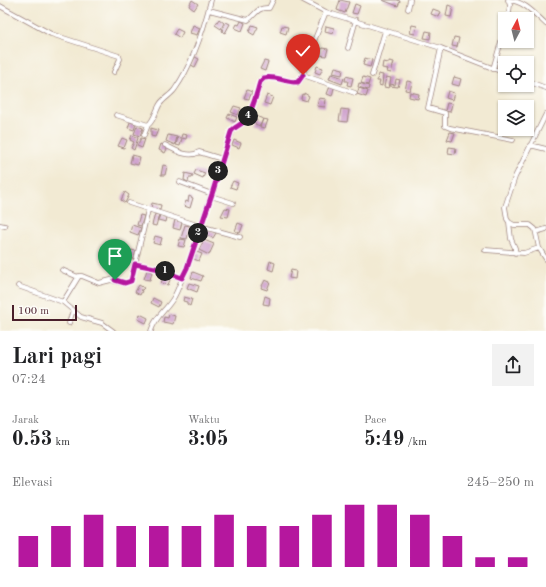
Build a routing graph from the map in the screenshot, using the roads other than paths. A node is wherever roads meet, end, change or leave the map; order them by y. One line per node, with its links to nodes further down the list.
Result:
1 (211, 0): 9 (street)
2 (273, 0): 9 (street)
3 (303, 0): 10 (street)
4 (410, 0): 8 (street)
5 (508, 0): 6 (street); 11 (street)
6 (522, 2): 13 (street)
7 (1, 6): 20 (street)
8 (408, 8)
9 (209, 10): 28 (street)
10 (326, 12): 12 (street); 21 (street)
11 (509, 12)
12 (356, 20): 14 (street); 15 (street)
13 (546, 24)
14 (385, 31): 16 (street); 22 (street)
15 (348, 48)
16 (441, 48): 18 (street); 30 (street)
17 (499, 48): 18 (street)
18 (493, 68): 19 (street)
19 (498, 70)
20 (114, 72)
21 (303, 75): 25 (street); 34 (street)
22 (372, 75)
23 (534, 84): 24 (street)
24 (546, 88)
25 (355, 93)
26 (546, 114): 32 (street)
27 (116, 115): 28 (street)
28 (148, 125): 29 (street)
29 (144, 135)
30 (513, 140)
31 (165, 145): 34 (street)
32 (530, 145): 33 (street); 40 (street)
33 (546, 149)
34 (222, 158): 36 (street)
35 (180, 182): 36 (street)
36 (212, 195): 37 (street); 43 (street)
37 (232, 202)
38 (129, 203): 39 (street)
39 (148, 210): 43 (street); 51 (street)
40 (509, 222): 45 (street); 49 (street)
41 (0, 225): 42 (street)
42 (5, 226)
43 (200, 226): 46 (street); 54 (street)
44 (546, 229): 45 (street)
45 (536, 232): 47 (street)
46 (240, 237)
47 (539, 248): 49 (street); 50 (street)
48 (485, 250): 49 (street)
49 (515, 253)
50 (546, 259)
51 (135, 264): 53 (street); 54 (street)
52 (62, 270): 53 (street)
53 (78, 277): 56 (street)
54 (182, 278): 60 (street)
55 (18, 286): 56 (street)
56 (63, 302): 57 (street)
57 (73, 310): 58 (street); 59 (street)
58 (69, 323)
59 (113, 331)
60 (150, 331)

